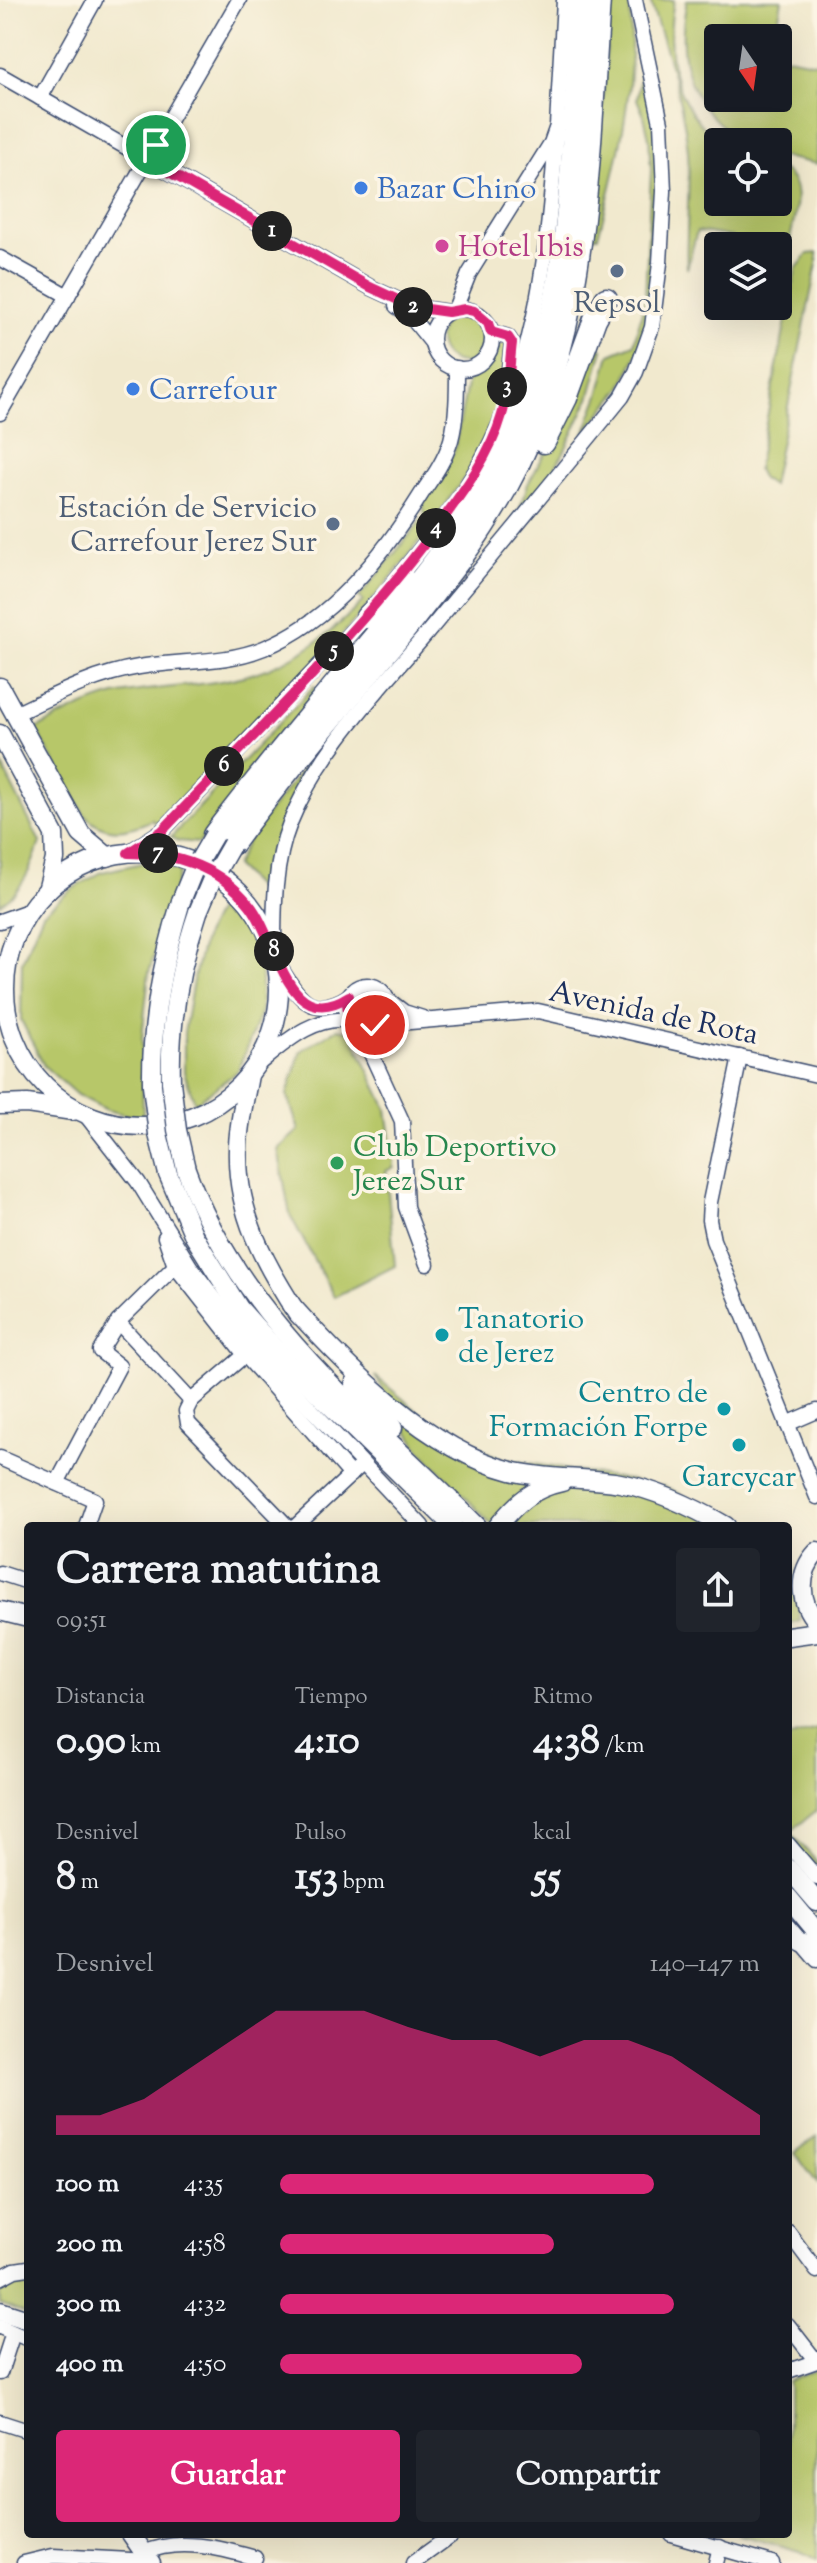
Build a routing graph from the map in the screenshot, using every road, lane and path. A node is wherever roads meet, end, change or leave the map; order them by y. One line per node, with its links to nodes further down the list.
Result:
1 (95, 0): 8 (street)
2 (239, 0): 10 (street)
3 (564, 0): 9 (street)
4 (581, 0): 21 (highway)
5 (599, 0): 21 (highway)
6 (635, 0): 32 (street)
7 (0, 75): 8 (street)
8 (40, 98): 10 (street)
9 (557, 126): 15 (street); 20 (street)
10 (148, 160): 12 (street); 13 (street)
11 (0, 258): 13 (street)
12 (370, 287): 15 (street); 17 (street)
13 (68, 296): 19 (street)
14 (606, 299): 21 (highway)
15 (452, 311): 16 (street); 17 (street)
16 (491, 332): 18 (street); 20 (street)
17 (432, 343): 18 (street)
18 (457, 368): 24 (street)
19 (0, 413)
20 (503, 415): 22 (street)
21 (484, 508): 22 (highway); 26 (highway)
22 (367, 617): 27 (street)
23 (0, 687): 24 (main road)
24 (15, 714): 28 (main road)
25 (0, 734): 29 (main road)
26 (223, 839): 43 (main road, bridge); 43 (main road, bridge)
27 (128, 853): 28 (main road); 32 (main road)
28 (108, 857): 29 (main road)
29 (47, 891): 30 (main road)
30 (28, 911): 31 (street); 33 (main road)
31 (0, 921)
32 (275, 956): 34 (street); 41 (main road)
33 (2, 974): 36 (main road)
34 (349, 996): 35 (street); 38 (street)
35 (387, 999): 37 (street, Avenida de Rota); 38 (street)
36 (5, 1004): 39 (main road); 45 (main road)
37 (430, 1020): 38 (street, Avenida de Rota); 40 (street, Avenida de Rota)
38 (364, 1028): 41 (street, Avenida de Rota); 48 (street)
39 (0, 1030)
40 (740, 1057): 42 (street, Avenida de Rota); 55 (street)
41 (253, 1070): 45 (main road); 50 (main road)
42 (817, 1075)
43 (162, 1084): 46 (main road, bridge)
44 (0, 1105): 45 (main road)
45 (82, 1115): 47 (street)
46 (177, 1172): 56 (main road); 67 (main road)
47 (154, 1207): 49 (street); 58 (street)
48 (427, 1264)
49 (175, 1266): 51 (street); 52 (street)
50 (291, 1305): 56 (main road); 60 (main road)
51 (118, 1322): 53 (street); 61 (street)
52 (245, 1355): 53 (street); 59 (street)
53 (191, 1401): 64 (street)
54 (817, 1411): 55 (street)
55 (787, 1424): 62 (street)
56 (406, 1455): 68 (main road)
57 (0, 1458): 61 (street)
58 (363, 1464): 59 (street); 66 (street)
59 (351, 1475): 65 (street)
60 (573, 1479): 69 (main road); 70 (main road)
61 (57, 1483): 63 (street)
62 (817, 1497)
63 (87, 1522)
64 (283, 1522)
65 (300, 1522)
66 (418, 1522)
67 (449, 1522)
68 (473, 1522)
69 (502, 1522)
70 (719, 1522)
71 (815, 1554): 72 (main road); 77 (main road)
72 (792, 1562)
73 (0, 1573): 74 (street)
74 (24, 1581)
75 (0, 1611): 76 (main road)
76 (24, 1617)
77 (817, 1622)
78 (817, 1632): 79 (main road)
79 (792, 1635)
80 (792, 1849): 82 (street)
81 (792, 1873): 83 (main road)
82 (817, 1878)
83 (817, 1902)
84 (792, 1904): 86 (main road)
85 (792, 1928): 86 (street)
86 (812, 1940): 87 (street)
87 (817, 1960)
88 (792, 2237): 90 (street)
89 (24, 2267): 91 (street)
90 (817, 2271)
91 (0, 2278)
92 (0, 2311): 93 (main road)
93 (24, 2319)
94 (6, 2330): 98 (street)
95 (792, 2330): 96 (street)
96 (816, 2361): 97 (street)
97 (792, 2370)
98 (0, 2373)
99 (0, 2422): 100 (street)
100 (24, 2430)
101 (134, 2538): 107 (main road)
102 (447, 2538): 109 (street)
103 (686, 2538): 104 (street)
104 (720, 2547): 110 (street); 111 (street)
105 (255, 2558): 107 (street)
106 (53, 2559): 107 (street); 108 (street)
107 (148, 2559)
108 (24, 2563)
109 (413, 2563)
110 (716, 2563)
111 (772, 2563)

